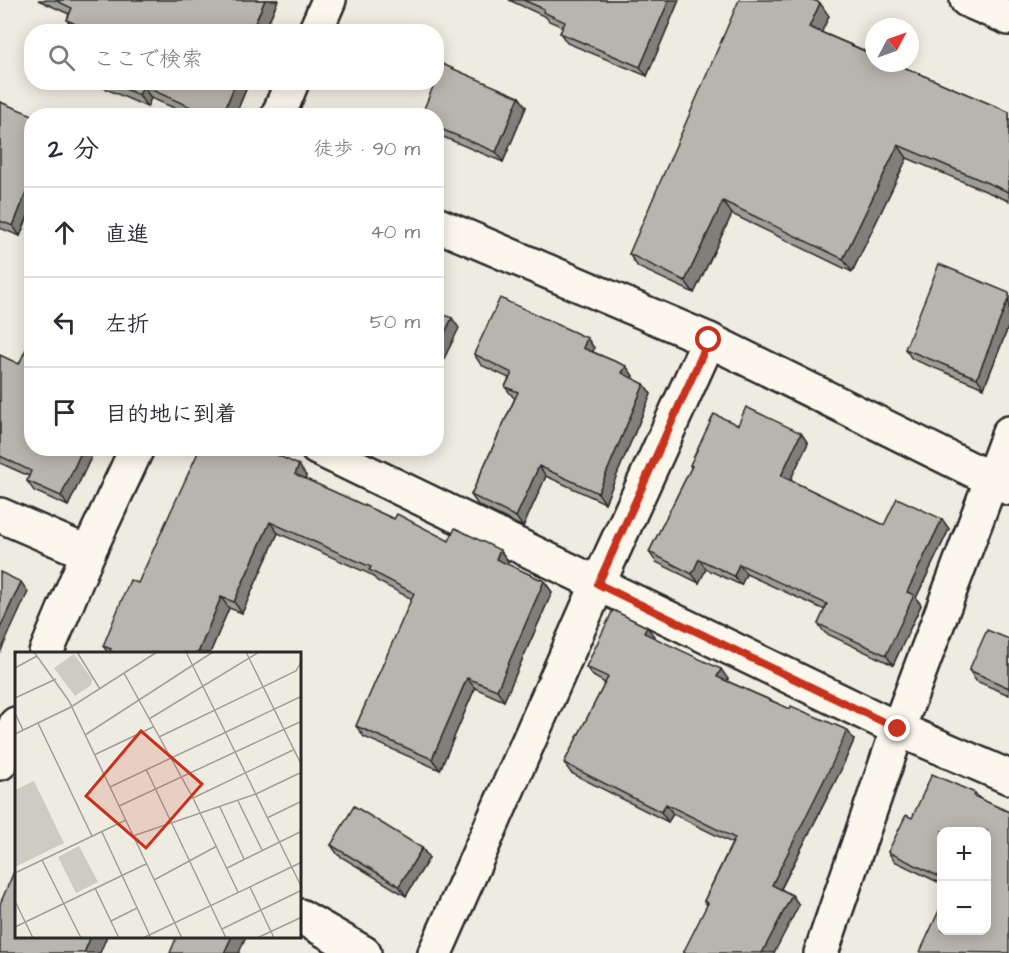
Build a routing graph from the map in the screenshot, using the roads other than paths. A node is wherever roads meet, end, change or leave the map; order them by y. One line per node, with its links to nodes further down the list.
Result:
1 (329, 0): 4 (street)
2 (967, 0): 3 (street)
3 (1009, 18)
4 (318, 24)
5 (289, 90): 6 (street)
6 (281, 108)
7 (444, 227): 8 (street)
8 (709, 340): 12 (street); 15 (street)
9 (1009, 433): 12 (street)
10 (133, 456): 14 (street)
11 (334, 456): 15 (street)
12 (1000, 484): 17 (street)
13 (0, 515): 14 (street)
14 (88, 553): 16 (street)
15 (598, 584): 17 (street); 21 (street)
16 (46, 652)
17 (898, 729): 18 (street); 22 (street)
18 (1009, 777)
19 (302, 917): 20 (street)
20 (364, 953)
21 (435, 953)
22 (821, 953)

